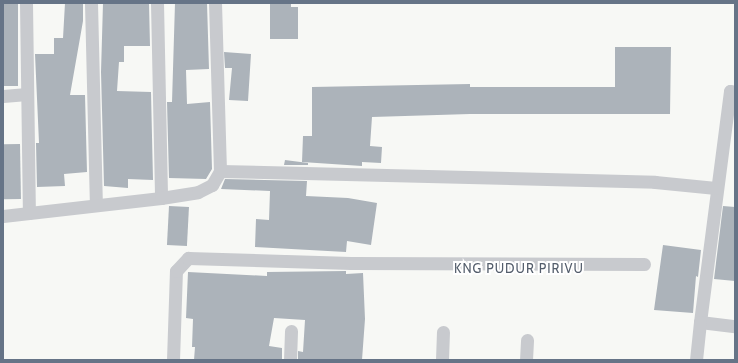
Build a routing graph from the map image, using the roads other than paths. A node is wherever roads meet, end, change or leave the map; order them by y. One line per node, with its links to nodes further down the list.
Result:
1 (26, 3): 6 (street)
2 (91, 3): 11 (street)
3 (157, 3): 10 (street)
4 (215, 3): 8 (street)
5 (735, 92): 9 (street)
6 (27, 94): 7 (street); 12 (street)
7 (3, 96)
8 (220, 171): 9 (street); 10 (street)
9 (716, 188): 15 (street)
10 (161, 198): 11 (street)
11 (96, 205): 12 (street)
12 (28, 213): 13 (street)
13 (3, 216)
14 (644, 264): 20 (street)
15 (700, 322): 16 (street); 24 (street)
16 (735, 326)
17 (291, 331): 21 (street)
18 (443, 332): 22 (street)
19 (527, 340): 23 (street)
20 (173, 360)
21 (290, 360)
22 (442, 360)
23 (526, 360)
24 (696, 360)

